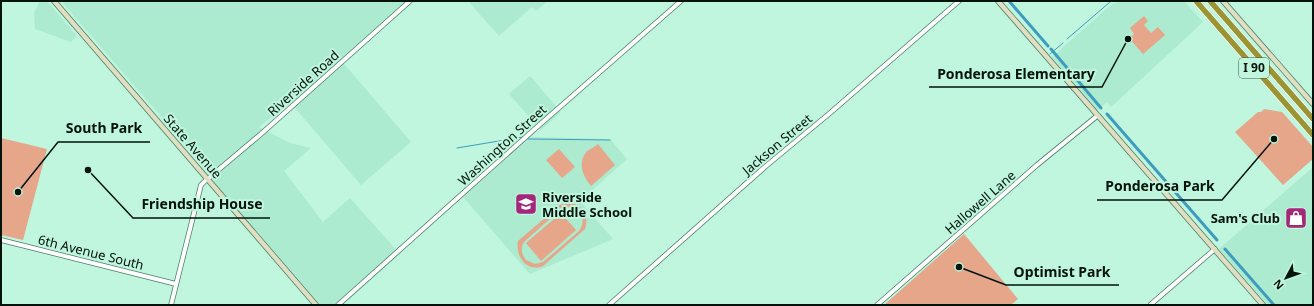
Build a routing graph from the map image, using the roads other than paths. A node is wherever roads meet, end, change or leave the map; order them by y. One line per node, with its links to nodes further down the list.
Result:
1 (54, 1): 13 (main road, State Avenue)
2 (410, 1): 13 (street, Riverside Road)
3 (681, 1): 19 (street, Washington Street)
4 (959, 1): 20 (street, Jackson Street)
5 (998, 1): 10 (main road)
6 (1196, 1): 12 (highway, I 90)
7 (1210, 1): 11 (highway, I 90)
8 (1223, 1): 9 (main road)
9 (1313, 104)
10 (1097, 116): 15 (main road); 21 (street, Hallowell Lane)
11 (1313, 119)
12 (1313, 136)
13 (207, 179): 16 (street); 18 (main road, State Avenue)
14 (1, 240): 16 (street, 6th Avenue South)
15 (1215, 249): 22 (street); 23 (main road)
16 (176, 284): 17 (street)
17 (171, 305)
18 (316, 305)
19 (338, 305)
20 (609, 305)
21 (878, 305)
22 (1150, 305)
23 (1263, 305)

